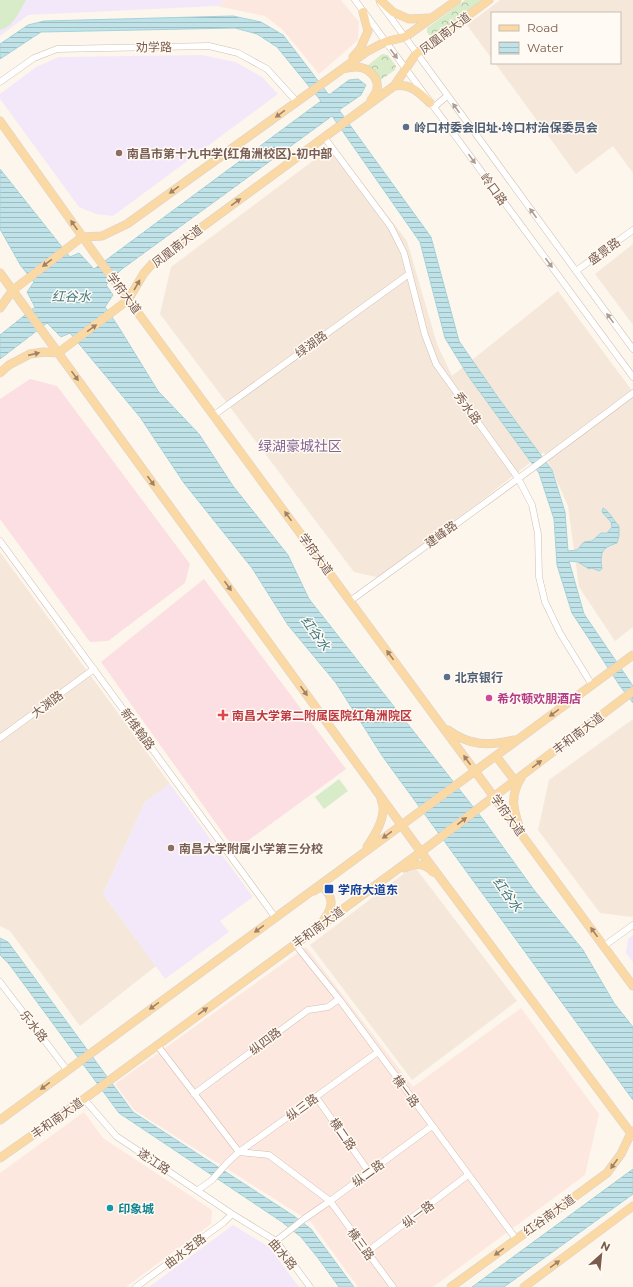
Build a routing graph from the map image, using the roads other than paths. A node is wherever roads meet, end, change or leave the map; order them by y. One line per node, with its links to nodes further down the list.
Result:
1 (354, 0): 5 (street, 岭口路)
2 (379, 0): 6 (main road); 7 (street, 岭口路)
3 (457, 0): 6 (main road, 凤凰南大道)
4 (489, 0): 9 (main road, 凤凰南大道)
5 (363, 12): 8 (street, 岭口路); 10 (main road)
6 (431, 18): 7 (main road, 凤凰南大道)
7 (405, 37): 8 (main road, 凤凰南大道); 9 (street, 岭口路)
8 (385, 42): 10 (main road, 凤凰南大道); 11 (street, 岭口路, one-way to 11)
9 (416, 54): 11 (main road, 凤凰南大道); 14 (street, 岭口路)
10 (342, 69): 15 (main road, 凤凰南大道); 16 (main road)
11 (405, 69): 13 (main road, 凤凰南大道); 17 (street, 岭口路)
12 (0, 82): 15 (street, 劝学路)
13 (394, 86): 16 (main road, 凤凰南大道); 17 (main road)
14 (447, 96): 17 (street); 22 (street, 岭口路, one-way to 14)
15 (297, 102): 21 (main road, one-way to 21)
16 (368, 104): 19 (main road, 凤凰南大道)
17 (432, 105): 31 (street, 岭口路, one-way to 31)
18 (0, 121): 21 (main road, 学府大道, one-way to 18)
19 (324, 137): 24 (street, 秀水路); 26 (main road, 凤凰南大道, one-way to 19)
20 (633, 230): 22 (street, 盛景路)
21 (82, 237): 25 (main road, one-way to 25); 26 (main road, 学府大道)
22 (576, 271): 28 (street, 岭口路, one-way to 22)
23 (0, 273): 25 (main road)
24 (409, 274): 33 (street, 绿湖路); 34 (street, 秀水路)
25 (13, 290): 27 (main road); 29 (main road)
26 (128, 300): 29 (main road, 凤凰南大道, one-way to 26); 33 (main road, 学府大道)
27 (0, 308)
28 (633, 349)
29 (58, 353): 30 (main road, one-way to 29); 48 (main road, one-way to 48)
30 (0, 373)
31 (633, 377)
32 (633, 393): 34 (street, 建峰路)
33 (214, 415): 36 (main road, 学府大道, one-way to 33)
34 (518, 478): 36 (street, 建峰路); 39 (street, 秀水路)
35 (0, 541): 38 (street, 新维翰路)
36 (350, 601): 41 (main road, 学府大道, one-way to 36)
37 (633, 656): 39 (main road)
38 (94, 669): 42 (street, 大渊路); 57 (street, 新维翰路)
39 (592, 685): 43 (main road, one-way to 43)
40 (633, 691): 46 (main road, 丰和南大道, one-way to 40)
41 (443, 727): 43 (main road); 45 (main road, 学府大道, one-way to 41)
42 (0, 738)
43 (519, 739): 44 (main road)
44 (496, 756): 45 (main road); 47 (main road)
45 (475, 771): 49 (main road, 学府大道); 50 (main road)
46 (522, 775): 47 (main road, 丰和南大道); 51 (main road)
47 (515, 781): 49 (main road, 丰和南大道)
48 (380, 794): 50 (main road); 53 (main road)
49 (491, 799): 51 (main road, 学府大道); 52 (main road, 丰和南大道, one-way to 49)
50 (402, 824): 52 (main road); 53 (main road, one-way to 53)
51 (522, 834): 61 (main road, 学府大道, one-way to 51)
52 (421, 852): 54 (main road, 丰和南大道); 55 (main road)
53 (362, 854): 56 (main road)
54 (386, 878): 55 (main road); 59 (main road, 丰和南大道)
55 (442, 880): 73 (main road)
56 (296, 902): 57 (main road); 59 (main road)
57 (275, 917): 67 (main road, one-way to 67)
58 (633, 925): 61 (street)
59 (316, 929): 60 (main road, 丰和南大道)
60 (295, 944): 64 (street, 横一路); 65 (main road, 丰和南大道, one-way to 60)
61 (604, 946): 63 (main road, 学府大道)
62 (0, 982): 67 (street, 乐水路)
63 (633, 986)
64 (339, 999): 66 (street, 横一路); 68 (street, 纵四路)
65 (157, 1045): 68 (street); 70 (main road, 丰和南大道)
66 (378, 1052): 69 (street, 纵三路); 72 (street, 横一路)
67 (67, 1070): 71 (main road, one-way to 71)
68 (194, 1094): 74 (street)
69 (316, 1097): 74 (street, 纵三路); 76 (street, 横二路)
70 (84, 1099): 75 (main road, 丰和南大道); 78 (street, 遂江路)
71 (0, 1120)
72 (432, 1126): 76 (street, 纵二路); 77 (street, 横一路)
73 (632, 1133): 82 (main road, 红谷南大道, one-way to 82)
74 (240, 1152): 78 (street, 纵三路); 79 (street, 横三路)
75 (0, 1158)
76 (370, 1172): 79 (street, 纵二路)
77 (468, 1175): 82 (street, 横一路); 84 (street, 纵一路)
78 (198, 1190): 81 (street, 遂江路)
79 (330, 1201): 83 (street, 纵二路); 84 (street, 横三路)
80 (633, 1206): 89 (main road, one-way to 80)
81 (232, 1214): 83 (street, 曲水路); 85 (street, 曲水支路)
82 (516, 1239): 88 (main road, 红谷南大道, one-way to 88)
83 (276, 1241): 86 (street, 曲水路)
84 (367, 1252): 87 (street, 横三路)
85 (136, 1287)
86 (310, 1287)
87 (393, 1287)
88 (451, 1287)
89 (524, 1287)

